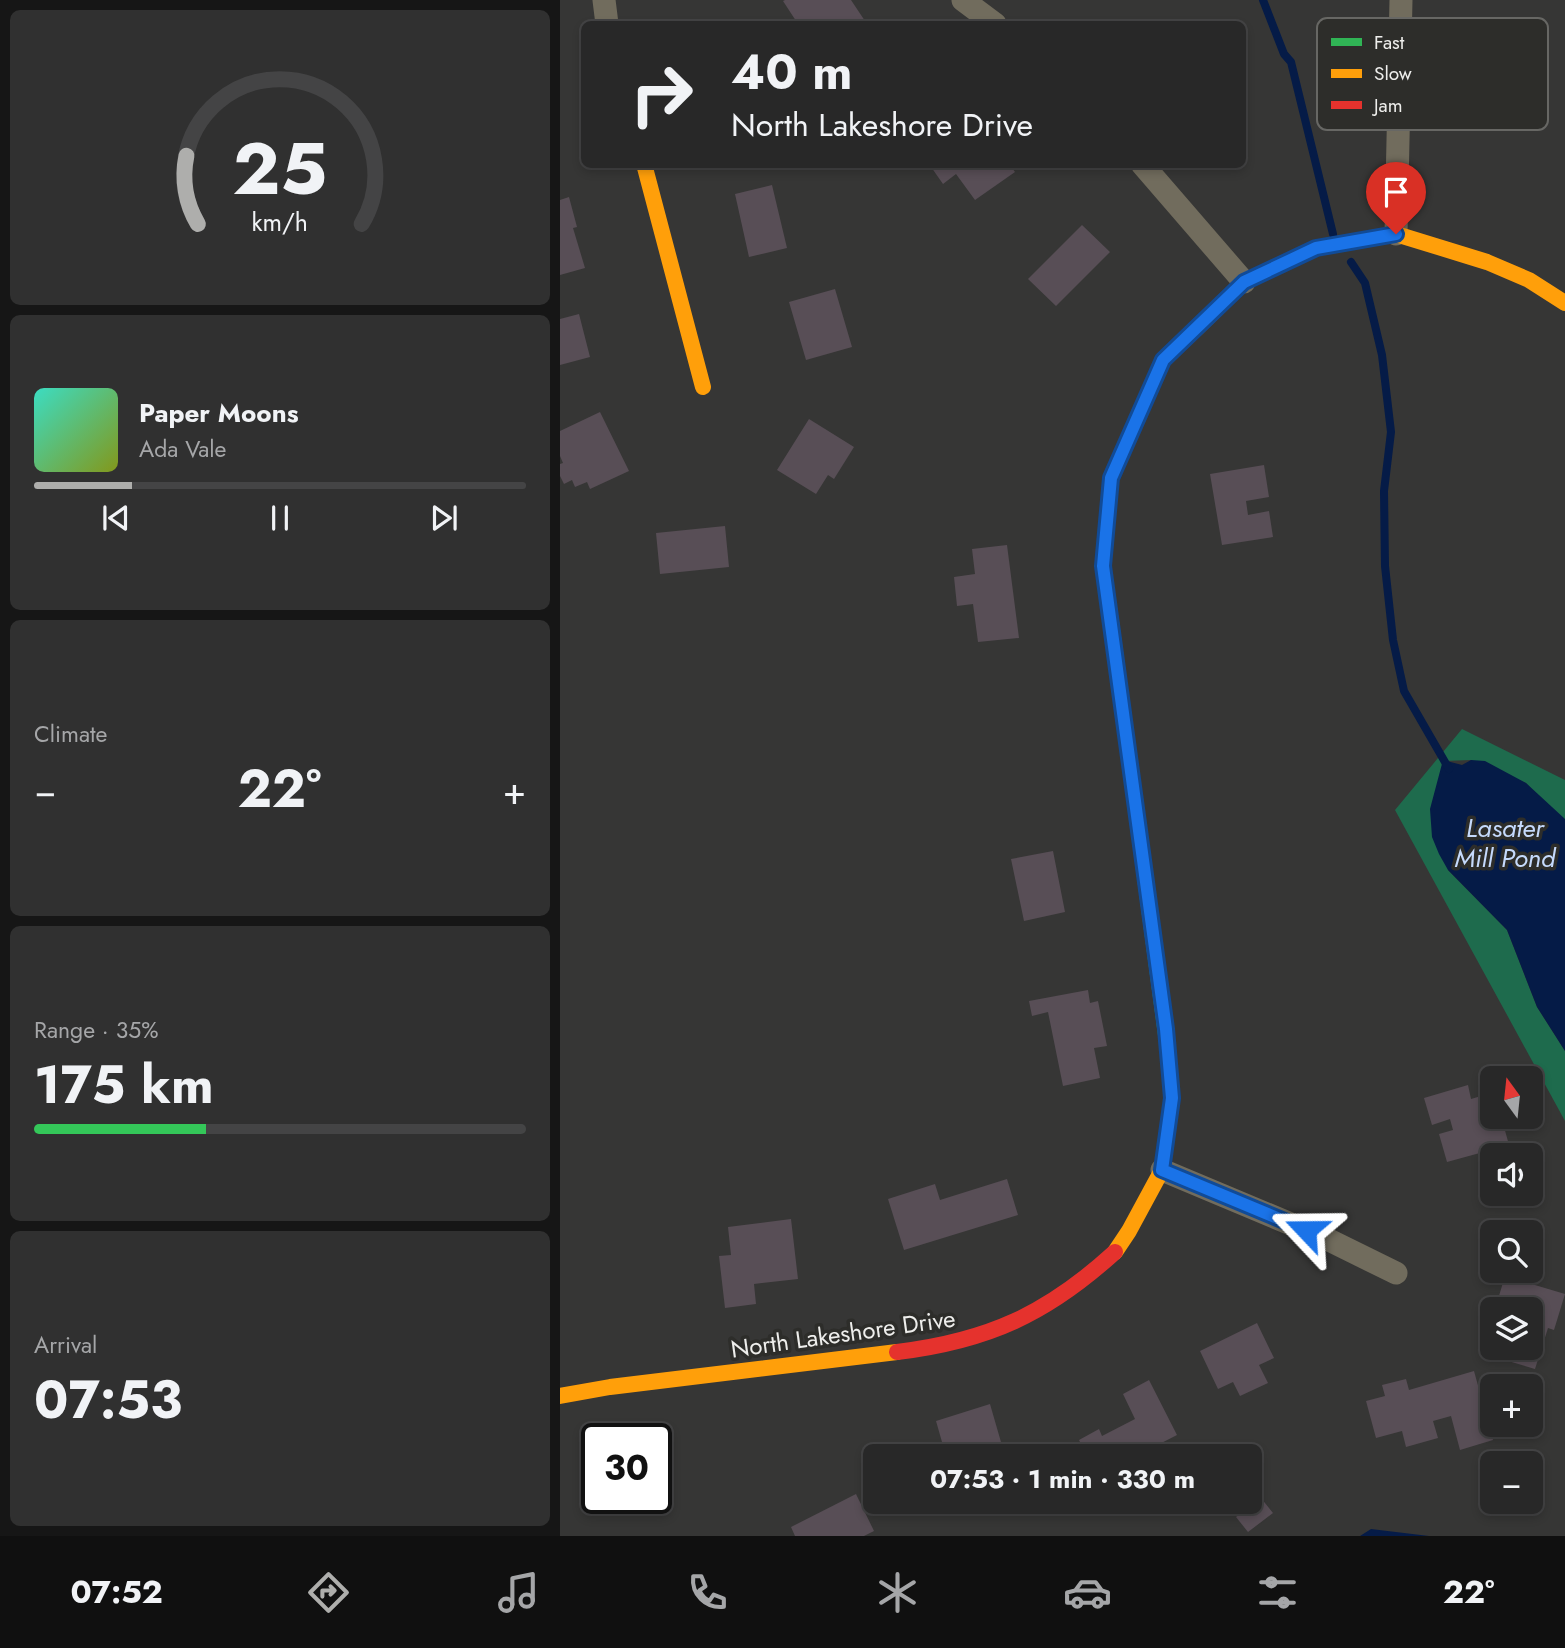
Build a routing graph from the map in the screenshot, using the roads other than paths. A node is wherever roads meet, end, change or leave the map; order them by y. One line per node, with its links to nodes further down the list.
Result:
1 (604, 0): 5 (street)
2 (963, 0): 6 (street)
3 (1401, 0): 4 (street)
4 (1401, 18)
5 (607, 21)
6 (991, 21)
7 (1398, 130): 10 (street)
8 (645, 168): 13 (street)
9 (1145, 168): 11 (street)
10 (1396, 234): 11 (street, North Lakeshore Drive); 12 (street, North Lakeshore Drive)
11 (1244, 282): 14 (street, North Lakeshore Drive)
12 (1565, 303)
13 (703, 387)
14 (1162, 1170): 15 (street); 16 (street, North Lakeshore Drive)
15 (1396, 1273)
16 (560, 1396)

